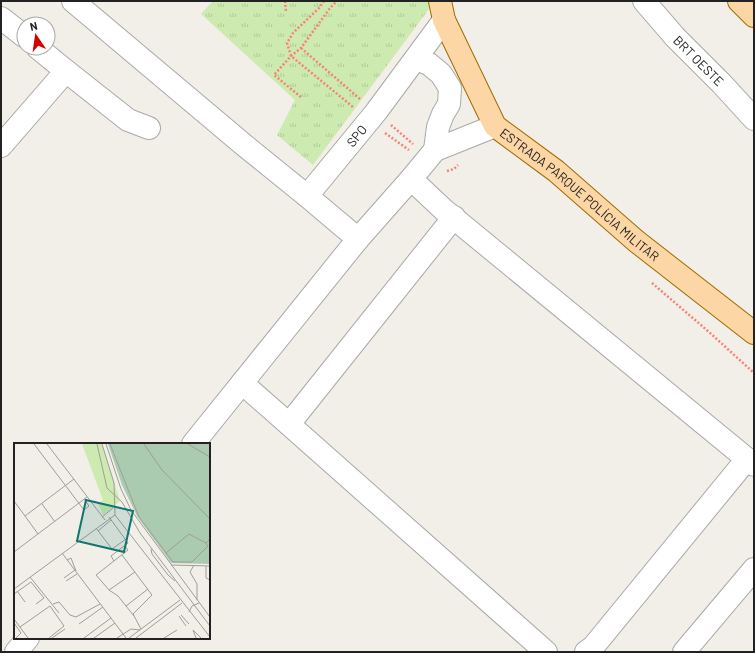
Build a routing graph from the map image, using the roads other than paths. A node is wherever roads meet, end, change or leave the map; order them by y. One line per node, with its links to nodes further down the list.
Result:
1 (74, 1): 17 (street)
2 (644, 1): 11 (street, BRT OESTE)
3 (739, 1): 5 (main road)
4 (442, 11): 9 (street, SPO); 12 (main road, ESTRADA PARQUE POLÍCIA MILITAR)
5 (754, 16)
6 (1, 18): 7 (street)
7 (16, 30)
8 (48, 56): 10 (street)
9 (416, 59): 15 (street); 17 (street, SPO)
10 (66, 71): 13 (street); 14 (street)
11 (754, 119)
12 (495, 126): 15 (street); 20 (main road, ESTRADA PARQUE POLÍCIA MILITAR)
13 (150, 128)
14 (1, 146)
15 (430, 156): 16 (street)
16 (411, 179): 18 (street); 19 (street)
17 (307, 196): 19 (street)
18 (454, 217): 22 (street); 24 (street)
19 (358, 239): 21 (street)
20 (754, 333)
21 (242, 383): 22 (street); 23 (street)
22 (289, 424): 28 (street)
23 (194, 443)
24 (751, 462): 29 (street)
25 (754, 569): 30 (street)
26 (27, 639): 27 (street)
27 (16, 652)
28 (546, 652)
29 (586, 652)
30 (684, 652)

